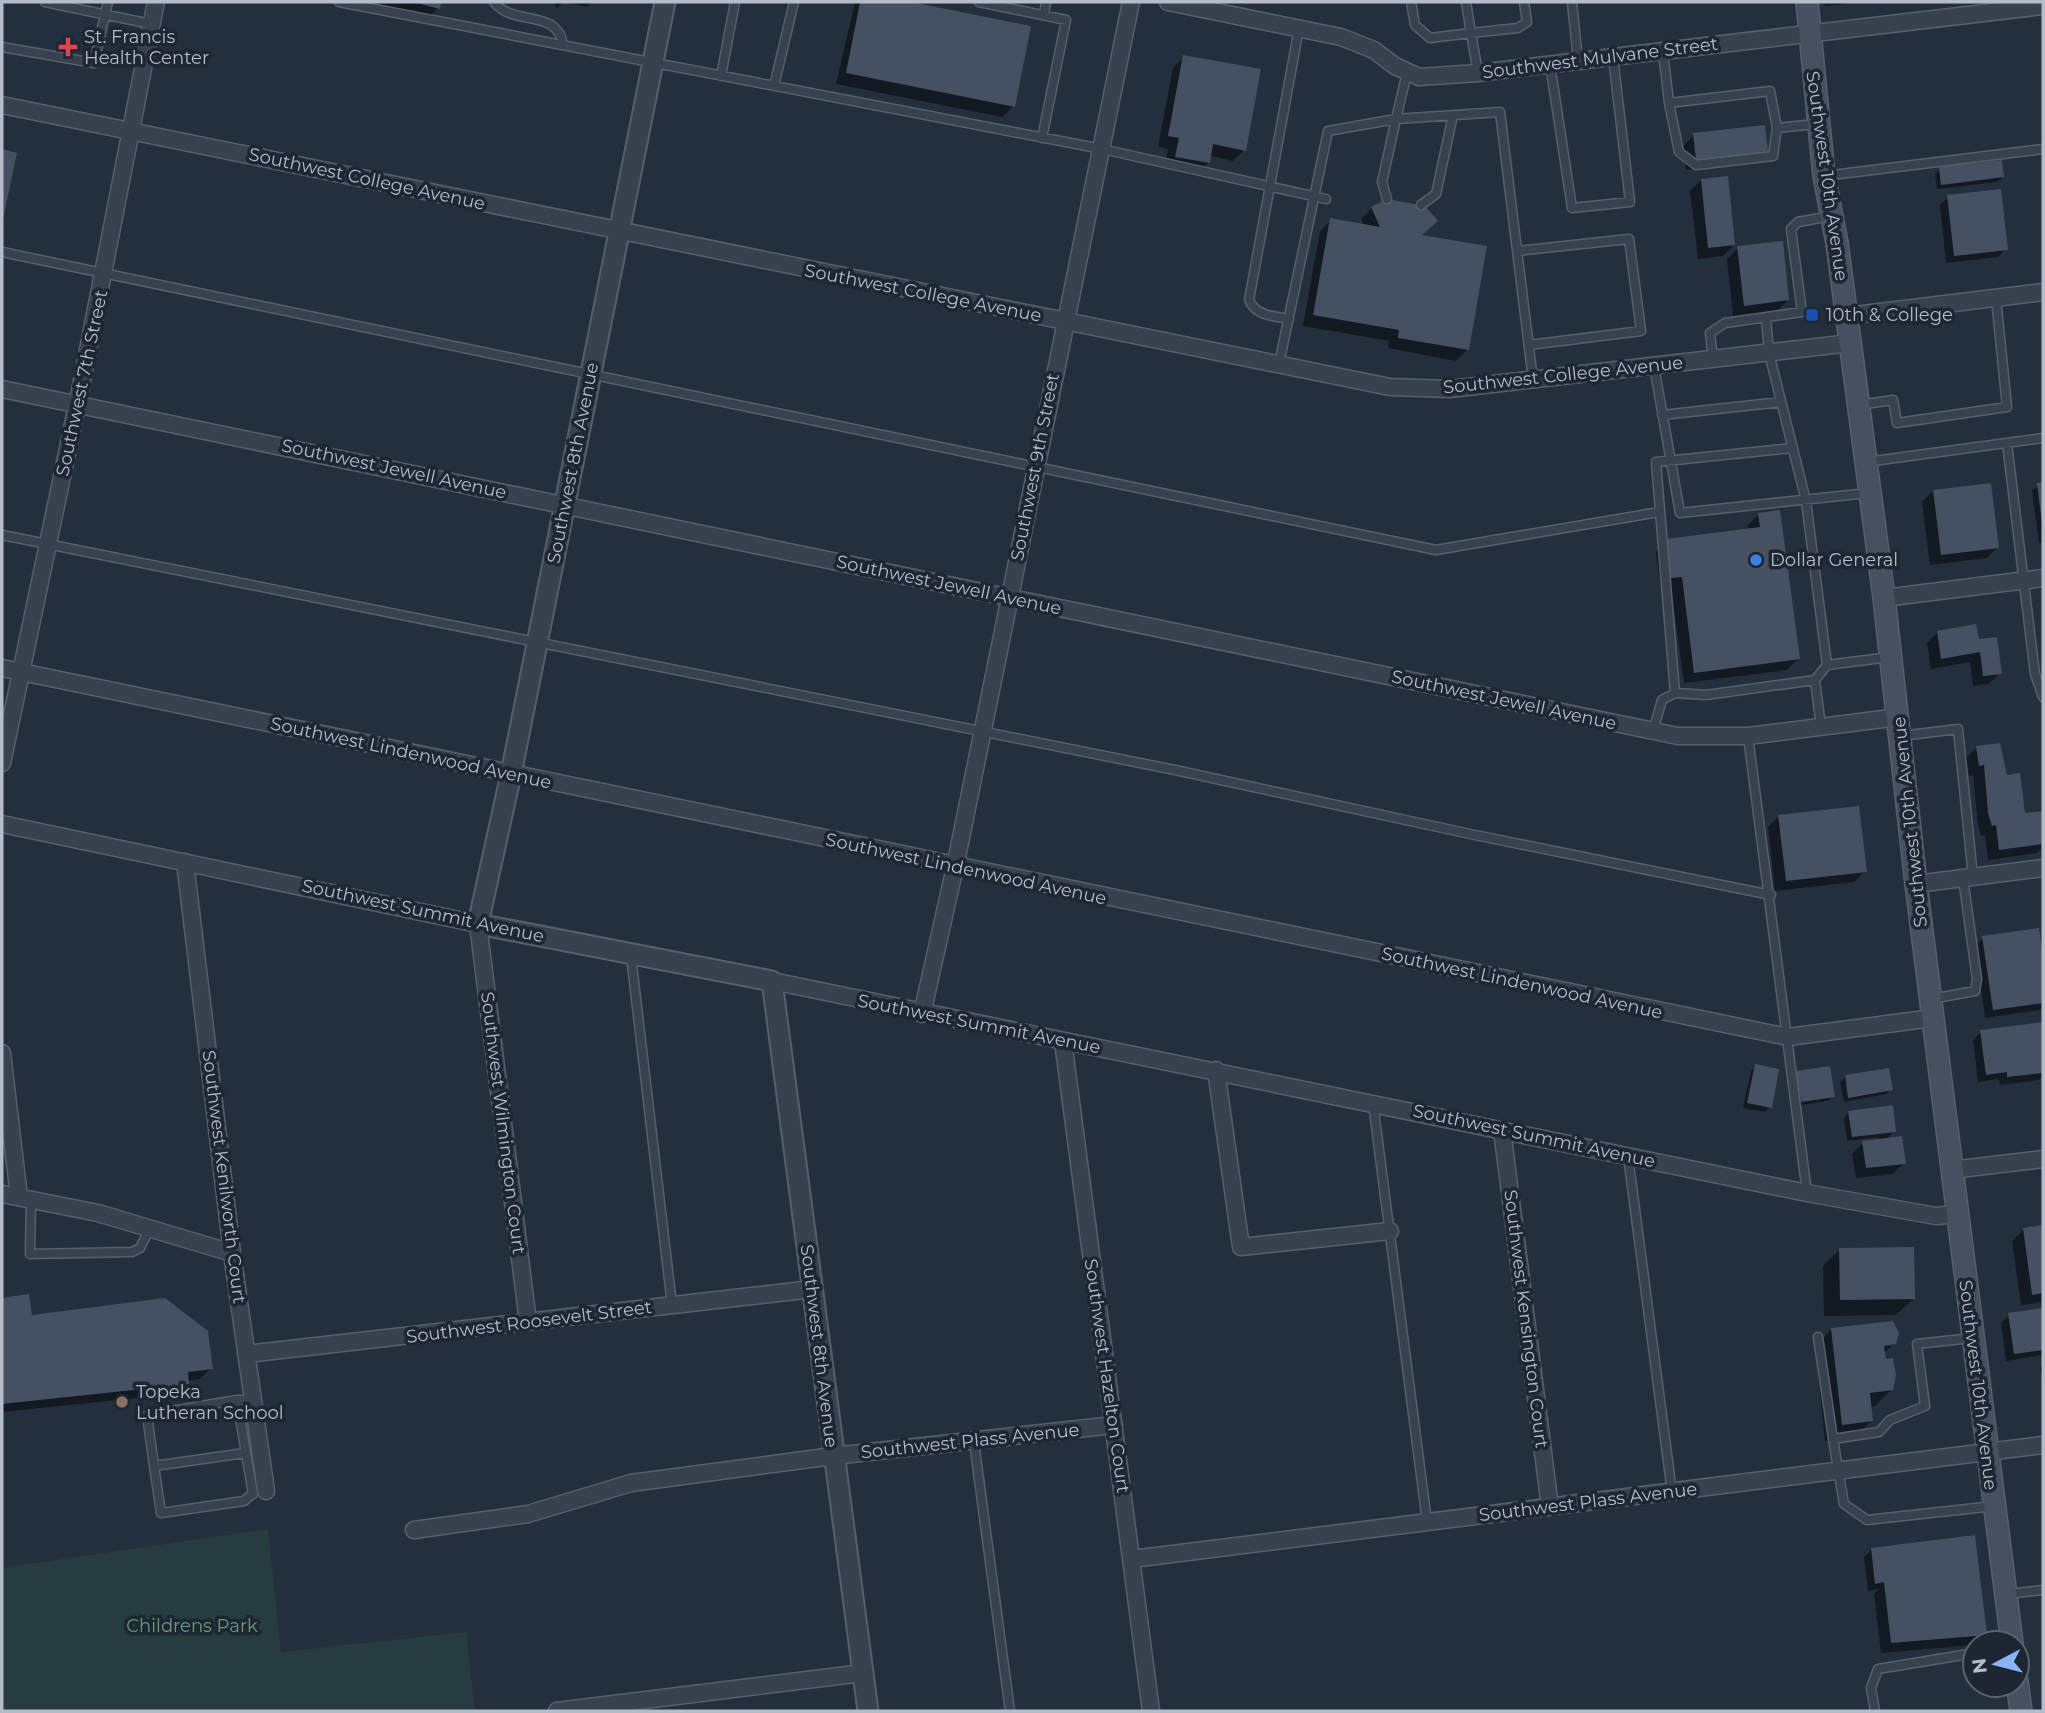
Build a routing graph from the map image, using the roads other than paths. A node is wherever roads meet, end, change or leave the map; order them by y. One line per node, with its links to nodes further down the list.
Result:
1 (45, 2): 20 (lane)
2 (108, 2): 20 (lane)
3 (156, 2): 22 (street, Southwest 7th Street)
4 (339, 2): 26 (lane)
5 (494, 2): 26 (lane)
6 (664, 2): 31 (street, Southwest 8th Avenue)
7 (735, 2): 35 (lane)
8 (794, 2): 36 (lane)
9 (979, 2): 21 (lane)
10 (1046, 2): 21 (lane)
11 (1131, 2): 45 (street, Southwest 9th Street)
12 (1168, 2): 23 (street)
13 (1411, 2): 24 (lane)
14 (1466, 2): 24 (lane)
15 (1524, 2): 24 (lane)
16 (1572, 2): 30 (lane)
17 (1807, 2): 25 (main road, Southwest 10th Avenue)
18 (2043, 6): 19 (street, Southwest Mulvane Street)
19 (1982, 8): 25 (street, Southwest Mulvane Street)
20 (105, 14): 22 (lane); 27 (lane)
21 (1044, 15): 44 (lane)
22 (151, 24): 43 (street, Southwest 7th Street)
23 (1299, 28): 33 (street); 48 (lane)
24 (1471, 33): 34 (lane)
25 (1812, 35): 28 (street, Southwest Mulvane Street); 41 (main road, Southwest 10th Avenue)
26 (563, 45): 31 (lane)
27 (2, 47)
28 (1663, 51): 29 (street, Southwest Mulvane Street); 37 (lane)
29 (1613, 57): 30 (street, Southwest Mulvane Street); 32 (lane)
30 (1578, 61): 32 (street, Southwest Mulvane Street)
31 (653, 63): 35 (lane); 54 (street, Southwest 8th Avenue)
32 (1550, 64): 34 (street, Southwest Mulvane Street)
33 (1407, 73): 34 (street, Southwest Mulvane Street); 40 (lane)
34 (1478, 73)
35 (721, 76): 36 (lane)
36 (774, 86): 44 (lane)
37 (1670, 103): 42 (lane); 42 (lane)
38 (2, 105): 43 (street, Southwest College Avenue)
39 (1453, 115): 40 (lane); 52 (lane); 55 (lane)
40 (1396, 119): 49 (lane); 51 (lane)
41 (1818, 124): 42 (lane); 47 (main road, Southwest 10th Avenue)
42 (1777, 128)
43 (130, 130): 54 (street, Southwest College Avenue); 57 (street, Southwest 7th Street)
44 (1042, 138): 45 (lane)
45 (1102, 149): 48 (lane); 63 (street, Southwest 9th Street)
46 (2043, 149): 47 (lane)
47 (1824, 176): 53 (main road, Southwest 10th Avenue)
48 (1268, 186): 49 (lane); 62 (lane)
49 (1314, 197): 50 (lane); 62 (lane)
50 (1326, 199)
51 (1387, 199)
52 (1420, 205)
53 (1832, 216): 60 (lane); 61 (main road, Southwest 10th Avenue)
54 (619, 232): 63 (street, Southwest College Avenue); 70 (street, Southwest 8th Avenue)
55 (1517, 251): 65 (lane); 65 (lane)
56 (2, 252): 57 (lane)
57 (104, 274): 70 (lane); 74 (street, Southwest 7th Street)
58 (2043, 292): 59 (street)
59 (1996, 298): 61 (street); 75 (lane)
60 (1766, 317): 66 (lane); 67 (lane)
61 (1847, 317): 64 (main road, Southwest 10th Avenue)
62 (1289, 319): 68 (lane)
63 (1066, 321): 68 (street, Southwest College Avenue); 82 (street, Southwest 9th Street)
64 (1851, 343): 66 (street, Southwest College Avenue); 75 (main road, Southwest 10th Avenue)
65 (1529, 345): 71 (lane)
66 (1769, 353): 67 (street, Southwest College Avenue); 73 (lane)
67 (1713, 359): 69 (street, Southwest College Avenue)
68 (1279, 364): 71 (street, Southwest College Avenue)
69 (1654, 366): 71 (street, Southwest College Avenue); 76 (lane)
70 (591, 375): 82 (lane); 85 (street, Southwest 8th Avenue)
71 (1533, 380)
72 (2, 389): 74 (street, Southwest Jewell Avenue)
73 (1781, 402): 76 (lane); 79 (lane)
74 (77, 404): 85 (street, Southwest Jewell Avenue); 88 (street, Southwest 7th Street)
75 (1859, 405): 81 (main road, Southwest 10th Avenue)
76 (1662, 415): 80 (lane)
77 (2043, 438): 78 (lane)
78 (2007, 443): 81 (lane); 90 (lane)
79 (1792, 448): 80 (lane); 84 (lane)
80 (1671, 460): 84 (lane); 86 (lane)
81 (1866, 461): 83 (main road, Southwest 10th Avenue)
82 (1036, 465): 86 (lane); 91 (street, Southwest 9th Street)
83 (1871, 493): 84 (lane); 92 (main road, Southwest 10th Avenue)
84 (1806, 501): 95 (lane)
85 (565, 504): 91 (street, Southwest Jewell Avenue); 93 (street, Southwest 8th Avenue)
86 (1659, 512): 99 (lane)
87 (2, 534): 88 (lane)
88 (49, 544): 93 (lane); 97 (street, Southwest 7th Street)
89 (2043, 578): 90 (street)
90 (2022, 581): 92 (street); 100 (lane)
91 (1008, 597): 103 (street, Southwest Jewell Avenue); 104 (street, Southwest 9th Street)
92 (1884, 598): 94 (main road, Southwest 10th Avenue)
93 (537, 640): 104 (lane); 107 (street, Southwest 8th Avenue)
94 (1892, 657): 95 (lane); 102 (main road, Southwest 10th Avenue)
95 (1827, 666): 98 (lane)
96 (2, 668): 97 (street, Southwest Lindenwood Avenue)
97 (21, 672): 106 (street, Southwest 7th Street); 107 (street, Southwest Lindenwood Avenue)
98 (1815, 680): 99 (lane); 101 (lane)
99 (1675, 693): 103 (lane)
100 (2043, 697)
101 (1821, 727): 102 (street, Southwest Jewell Avenue); 105 (street, Southwest Jewell Avenue)
102 (1900, 727): 112 (lane); 113 (main road, Southwest 10th Avenue)
103 (1653, 731): 105 (street, Southwest Jewell Avenue)
104 (982, 734): 110 (street, Southwest 9th Street); 114 (lane)
105 (1748, 736): 114 (lane)
106 (2, 763)
107 (511, 774): 110 (street, Southwest Lindenwood Avenue); 115 (street, Southwest 8th Avenue)
108 (2, 824): 109 (street, Southwest Summit Avenue)
109 (185, 862): 115 (street, Southwest Summit Avenue); 135 (street, Southwest Kenilworth Court)
110 (955, 867): 119 (street, Southwest 9th Street); 120 (street, Southwest Lindenwood Avenue)
111 (2043, 868): 112 (street)
112 (1968, 877): 113 (street); 118 (lane)
113 (1916, 884): 118 (main road, Southwest 10th Avenue)
114 (1771, 895): 120 (lane)
115 (478, 924): 116 (street, Southwest Summit Avenue); 138 (street, Southwest Wilmington Court)
116 (631, 953): 117 (street, Southwest Summit Avenue); 137 (lane)
117 (772, 981): 119 (street, Southwest Summit Avenue); 136 (street, Southwest 8th Avenue)
118 (1932, 1009): 120 (street, Southwest Lindenwood Avenue); 128 (main road, Southwest 10th Avenue)
119 (922, 1014): 121 (street, Southwest Summit Avenue)
120 (1788, 1037): 129 (lane)
121 (1063, 1041): 123 (street, Southwest Summit Avenue); 143 (street, Southwest Hazelton Court)
122 (2, 1053): 131 (street)
123 (1216, 1070): 124 (street, Southwest Summit Avenue); 134 (street)
124 (1373, 1103): 125 (street, Southwest Summit Avenue); 134 (lane)
125 (1502, 1130): 126 (street, Southwest Summit Avenue); 155 (street, Southwest Kensington Court)
126 (1628, 1156): 129 (street, Southwest Summit Avenue); 152 (lane)
127 (2043, 1159): 128 (street)
128 (1951, 1170): 132 (main road, Southwest 10th Avenue)
129 (1807, 1193): 132 (street, Southwest Summit Avenue)
130 (2, 1194): 131 (street)
131 (25, 1198): 133 (street); 133 (lane)
132 (1956, 1214): 140 (main road, Southwest 10th Avenue)
133 (150, 1228): 135 (street)
134 (1390, 1231): 156 (lane)
135 (232, 1253): 141 (street, Southwest Kenilworth Court)
136 (813, 1289): 137 (street, Southwest Roosevelt Street); 149 (street, Southwest 8th Avenue)
137 (672, 1305): 138 (street, Southwest Roosevelt Street)
138 (528, 1322): 141 (street, Southwest Roosevelt Street)
139 (1818, 1337): 144 (lane)
140 (1972, 1338): 144 (lane); 148 (main road, Southwest 10th Avenue)
141 (246, 1354): 142 (street, Southwest Kenilworth Court)
142 (245, 1399): 147 (lane); 150 (lane); 153 (street, Southwest Kenilworth Court)
143 (1114, 1425): 145 (street, Southwest Plass Avenue); 158 (street, Southwest Hazelton Court)
144 (1833, 1439): 151 (lane)
145 (974, 1442): 149 (street, Southwest Plass Avenue); 166 (lane)
146 (2043, 1445): 148 (street, Southwest Plass Avenue)
147 (245, 1453): 150 (lane); 153 (lane)
148 (1987, 1453): 151 (street, Southwest Plass Avenue); 154 (main road, Southwest 10th Avenue)
149 (833, 1456): 157 (street, Southwest Plass Avenue); 163 (street, Southwest 8th Avenue)
150 (155, 1466): 153 (lane)
151 (1838, 1471): 152 (street, Southwest Plass Avenue); 154 (lane)
152 (1672, 1492): 155 (street, Southwest Plass Avenue)
153 (258, 1493)
154 (1994, 1506): 160 (main road, Southwest 10th Avenue)
155 (1550, 1507): 156 (street, Southwest Plass Avenue)
156 (1427, 1522): 158 (street, Southwest Plass Avenue)
157 (414, 1530)
158 (1132, 1559): 167 (street, Southwest Hazelton Court)
159 (2043, 1590): 160 (lane)
160 (2006, 1594): 161 (main road, Southwest 10th Avenue)
161 (2010, 1629)
162 (1961, 1655): 168 (lane)
163 (863, 1673): 164 (street); 165 (street, Southwest 8th Avenue)
164 (557, 1711)
165 (868, 1711)
166 (1010, 1711)
167 (1151, 1711)
168 (1875, 1711)

